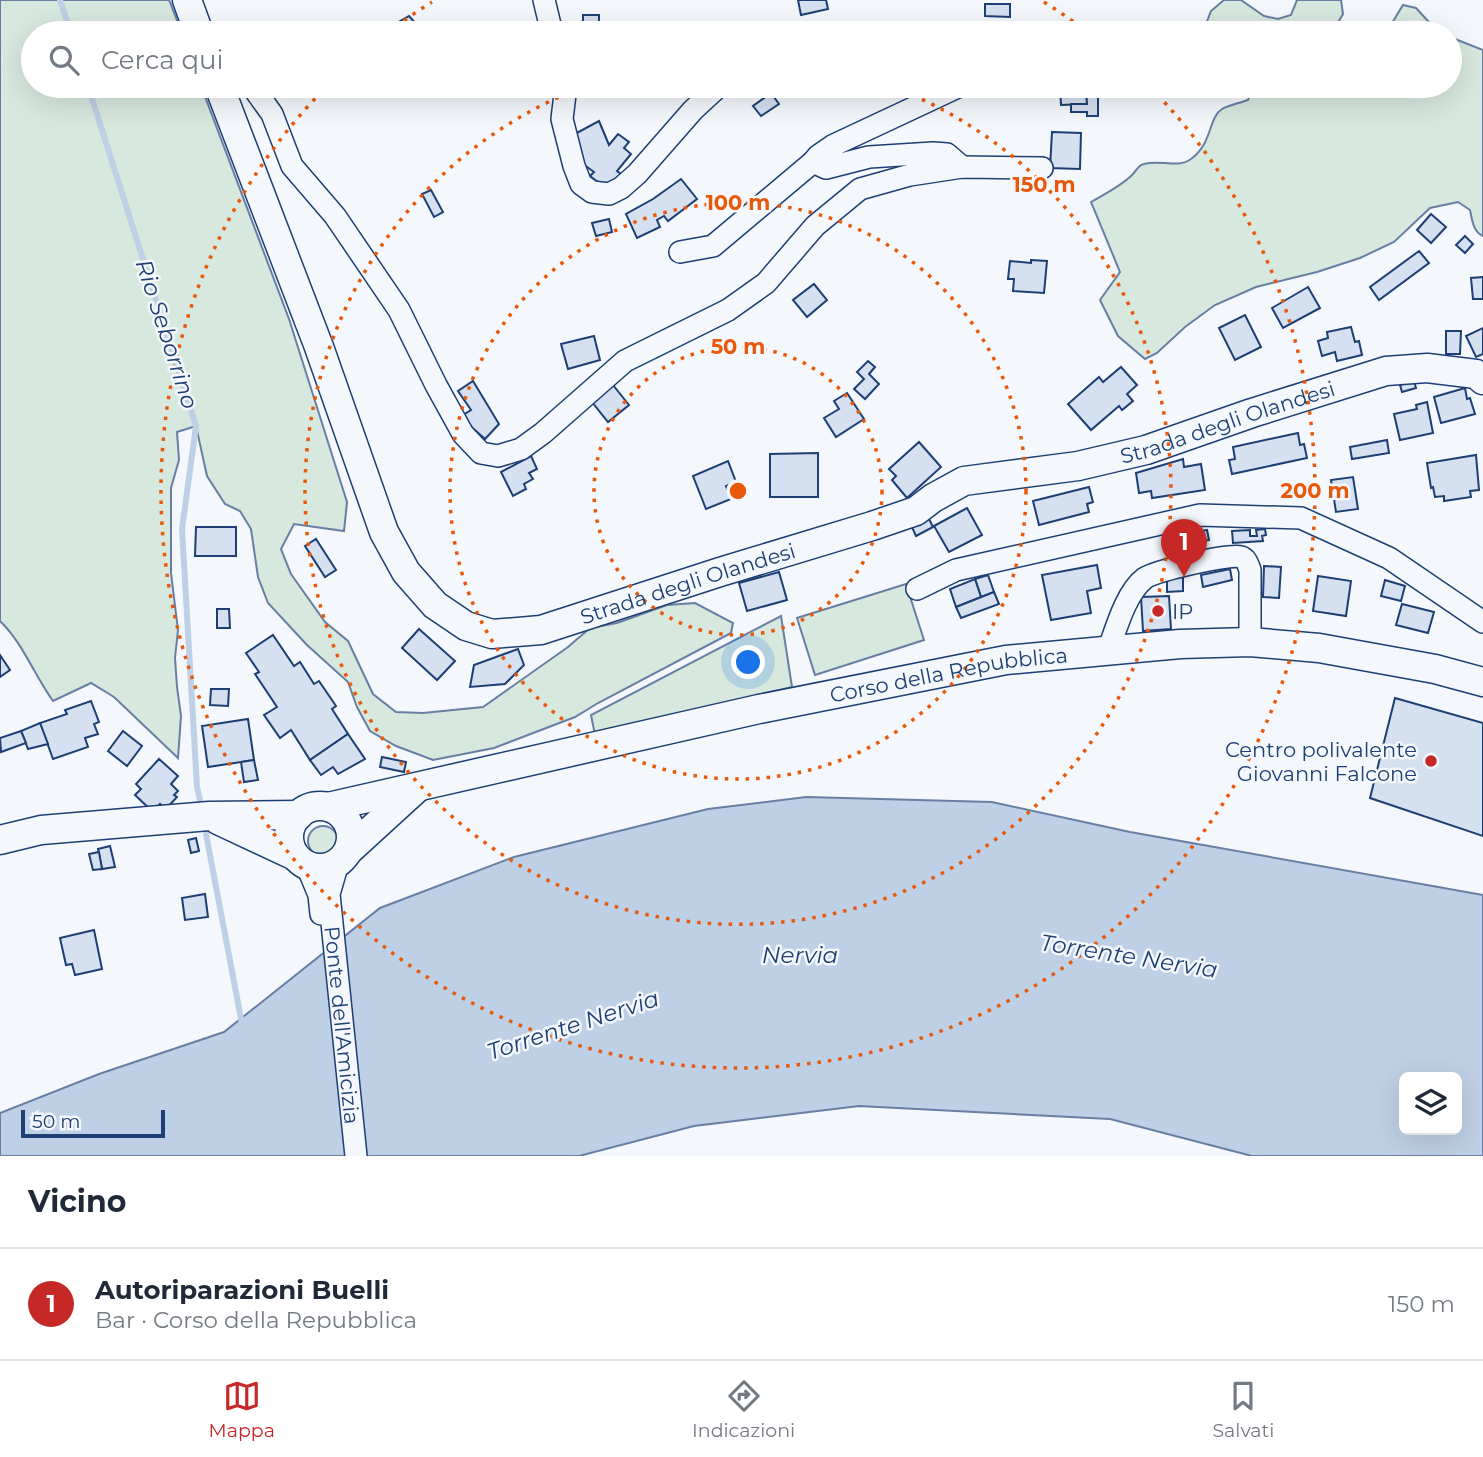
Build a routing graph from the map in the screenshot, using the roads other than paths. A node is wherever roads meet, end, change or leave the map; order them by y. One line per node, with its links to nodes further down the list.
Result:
1 (187, 0): 3 (main road)
2 (544, 0): 4 (street)
3 (198, 21)
4 (549, 21)
5 (224, 98): 14 (main road, Strada degli Olandesi)
6 (261, 98): 11 (street)
7 (565, 98): 8 (street)
8 (706, 98)
9 (934, 98): 10 (street)
10 (814, 162): 11 (street); 13 (street)
11 (962, 167): 12 (street)
12 (1042, 168)
13 (680, 252)
14 (1483, 380)
15 (917, 589): 16 (street)
16 (1483, 622)
17 (1250, 642): 18 (main road, Corso della Repubblica); 18 (street); 19 (main road, Corso della Repubblica)
18 (1108, 651): 20 (main road, Corso della Repubblica)
19 (1483, 682)
20 (419, 786): 21 (main road, Corso della Repubblica); 25 (main road, Corso della Repubblica)
21 (328, 807): 22 (main road); 25 (main road)
22 (299, 815): 23 (main road); 26 (main road)
23 (209, 816): 24 (main road); 26 (main road)
24 (0, 840)
25 (343, 857): 26 (main road); 27 (street)
26 (301, 861): 27 (street)
27 (324, 894): 28 (street, Ponte dell'Amicizia); 29 (street, Ponte dell'Amicizia)
28 (346, 1156)
29 (356, 1156)

